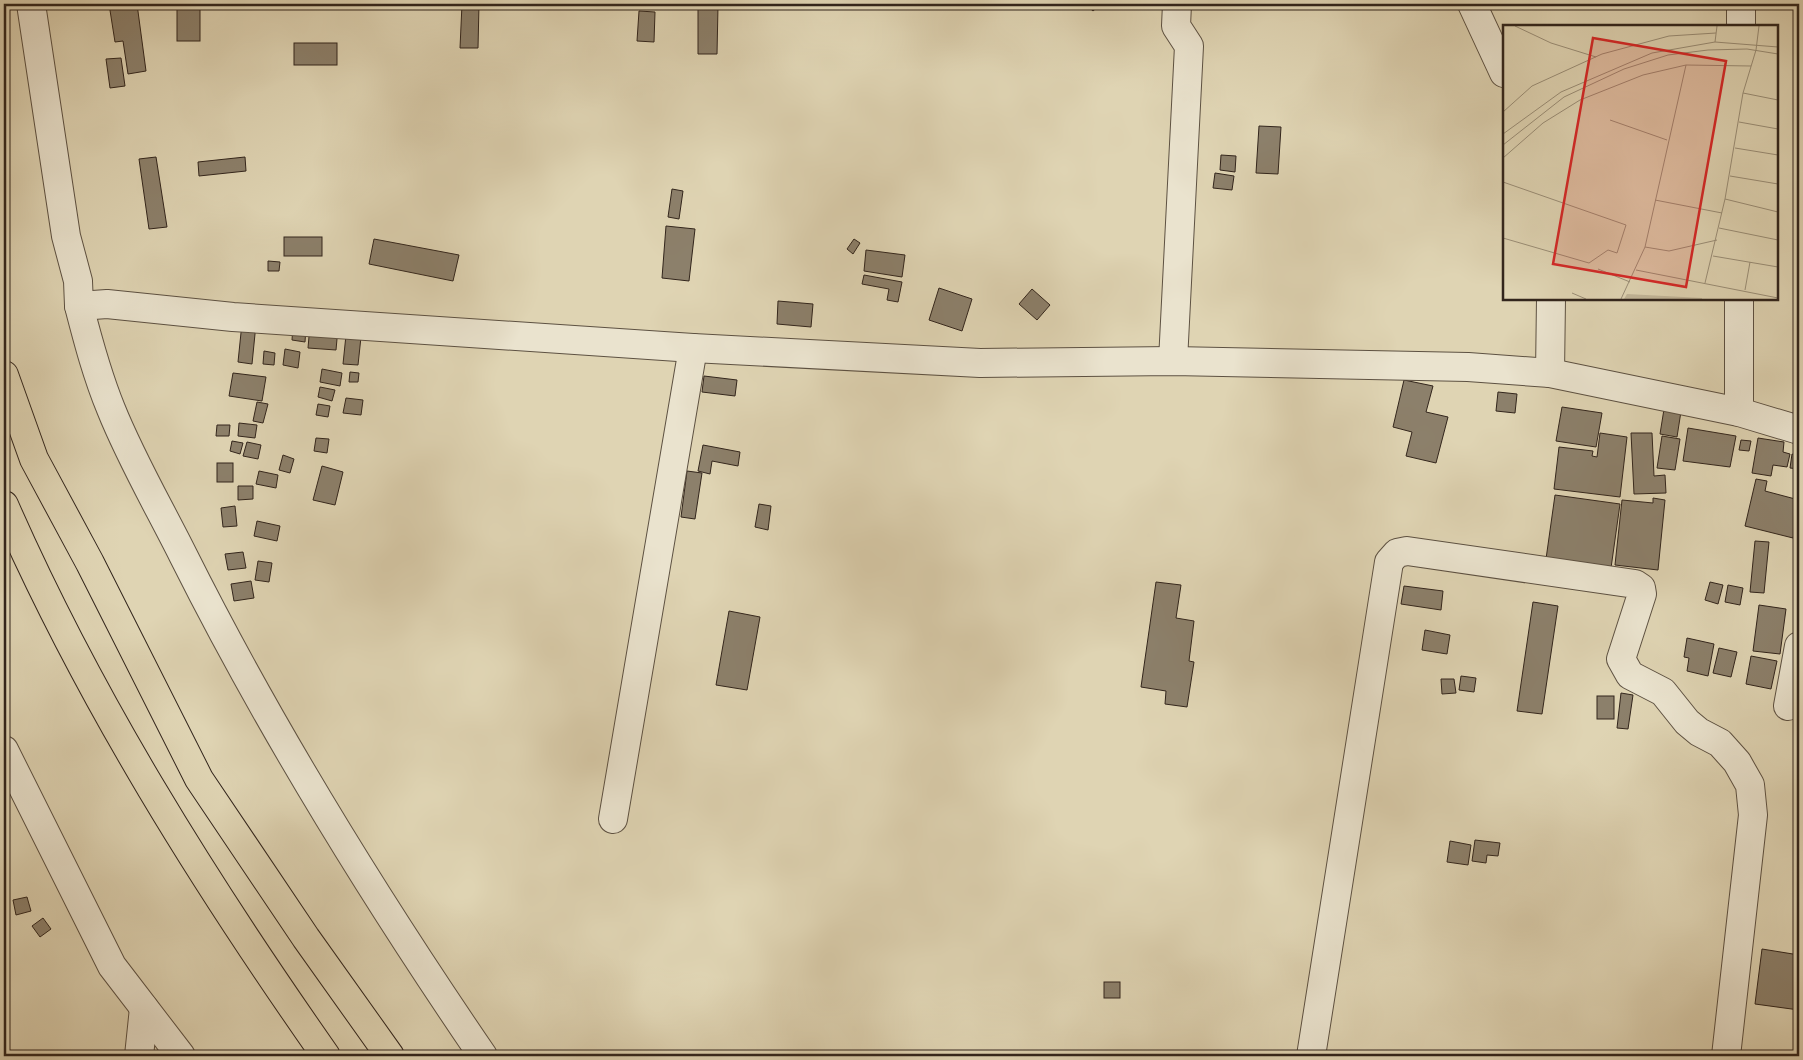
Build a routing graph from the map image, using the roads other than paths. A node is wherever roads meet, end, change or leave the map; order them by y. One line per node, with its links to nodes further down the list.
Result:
1 (31, 4): 9 (street)
2 (1177, 4): 11 (street)
3 (1472, 4): 6 (street)
4 (1741, 4): 5 (street)
5 (1741, 25)
6 (1503, 71)
7 (1551, 300): 12 (street)
8 (1739, 300): 14 (street)
9 (79, 306): 10 (street); 26 (street)
10 (693, 348): 11 (street); 20 (street)
11 (1173, 361): 12 (street)
12 (1550, 373): 14 (street)
13 (4, 375): 25 (main road)
14 (1739, 412): 15 (street)
15 (1799, 430)
16 (4, 505): 24 (main road)
17 (1799, 646): 18 (street)
18 (1788, 706)
19 (4, 750): 21 (street)
20 (613, 819)
21 (144, 1008): 22 (street); 23 (street)
22 (139, 1056)
23 (181, 1056)
24 (326, 1056)
25 (390, 1056)
26 (483, 1056)
27 (1311, 1056): 28 (street)
28 (1726, 1056)

